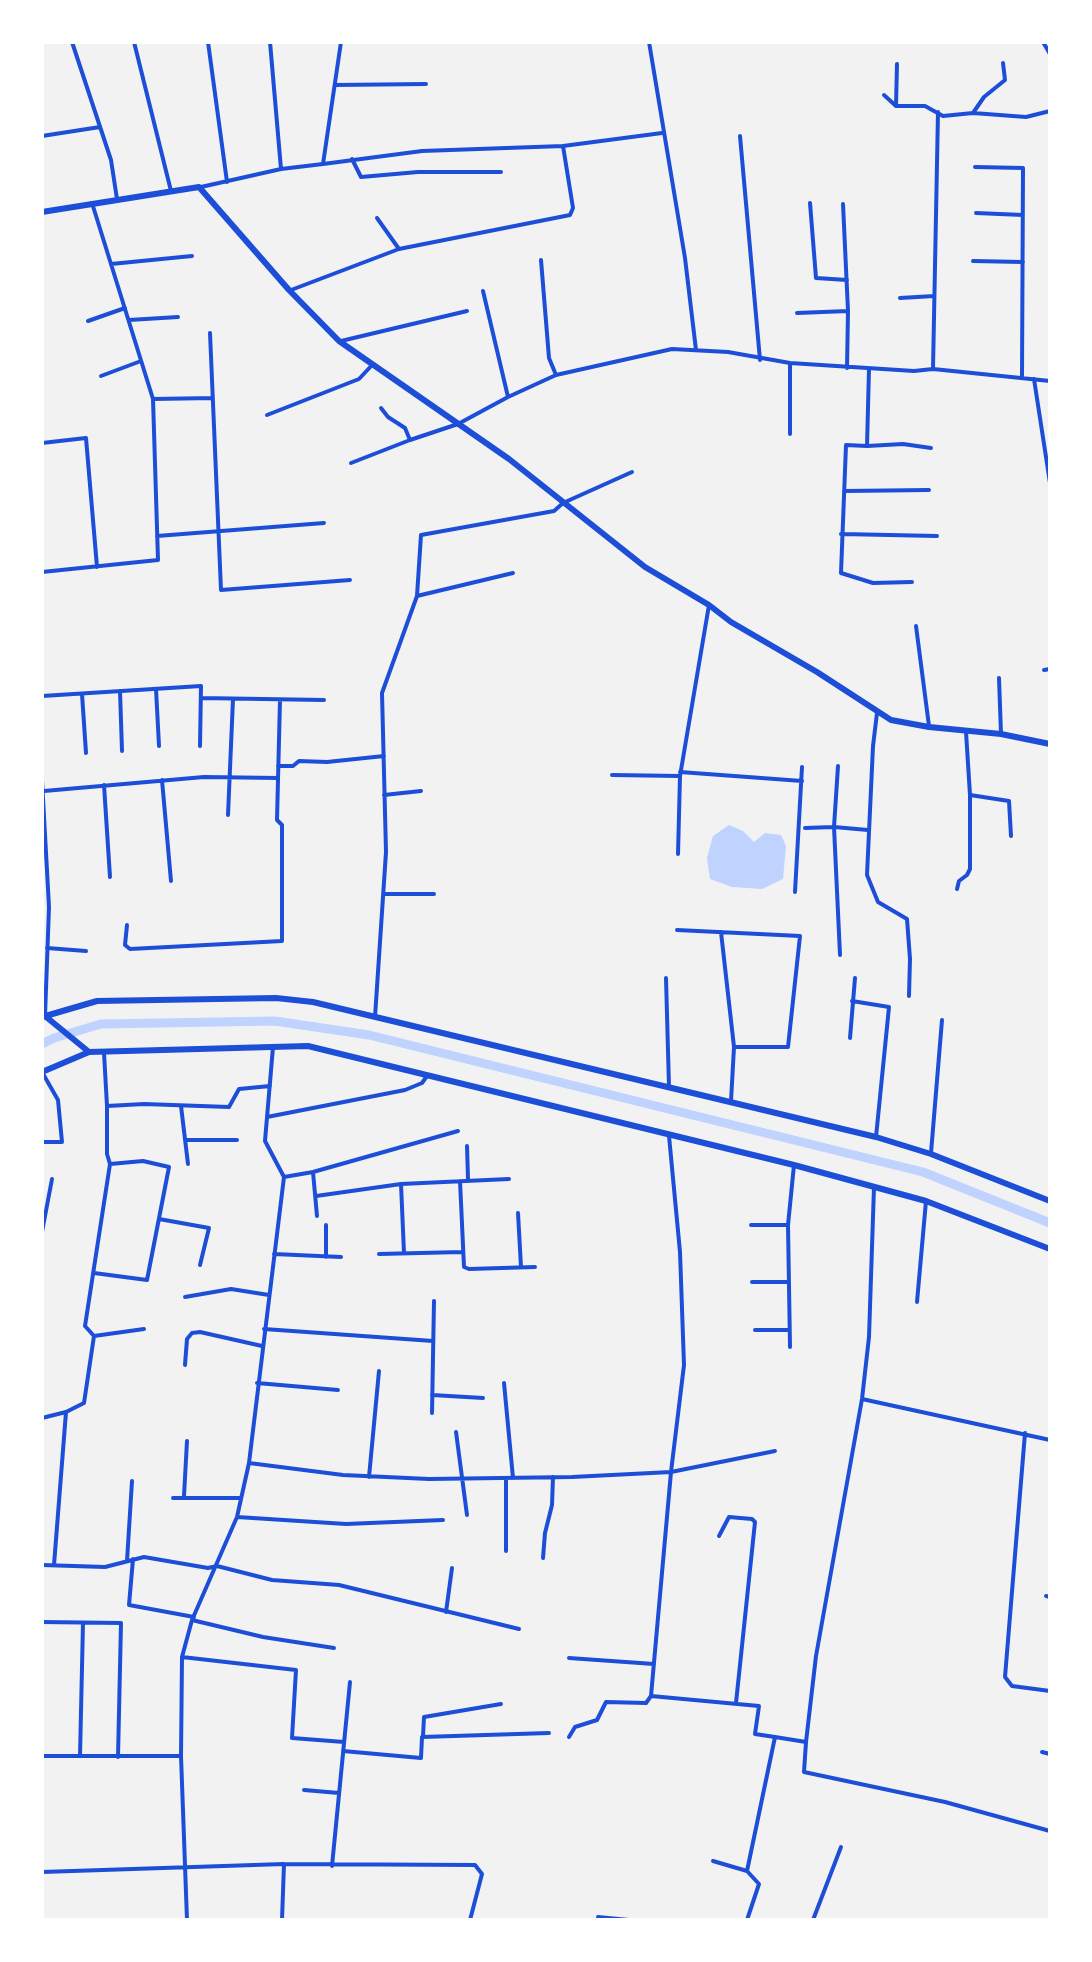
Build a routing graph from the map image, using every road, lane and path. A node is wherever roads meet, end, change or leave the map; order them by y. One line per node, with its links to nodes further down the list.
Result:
1 (72, 42): 18 (street)
2 (134, 42): 30 (street)
3 (208, 42): 28 (street)
4 (270, 42): 26 (street)
5 (341, 42): 12 (street)
6 (649, 42): 19 (street)
7 (1043, 42): 8 (street)
8 (1050, 54)
9 (1003, 63): 17 (street)
10 (897, 64): 14 (street)
11 (426, 84): 12 (street)
12 (335, 85): 24 (street)
13 (884, 95): 14 (street)
14 (896, 106): 16 (street)
15 (1050, 111): 17 (street)
16 (938, 112): 17 (street); 48 (street)
17 (973, 113)
18 (100, 127): 20 (street); 31 (street)
19 (662, 133): 22 (street); 59 (street)
20 (42, 136)
21 (740, 136): 60 (street)
22 (563, 146): 23 (street); 39 (street)
23 (352, 159): 24 (street); 27 (street)
24 (323, 164): 26 (street)
25 (975, 167): 37 (street)
26 (281, 169): 28 (street)
27 (501, 172)
28 (227, 183): 29 (street)
29 (199, 187): 30 (street); 46 (street)
30 (171, 191): 31 (street)
31 (117, 199): 32 (street)
32 (92, 203): 35 (street); 44 (street)
33 (810, 203): 45 (street)
34 (843, 204): 45 (street)
35 (42, 212)
36 (976, 213): 37 (street)
37 (1023, 215): 43 (street)
38 (377, 218): 39 (street)
39 (399, 249): 46 (street)
40 (192, 256): 44 (street)
41 (541, 260): 67 (street)
42 (973, 261): 43 (street)
43 (1023, 262): 69 (street)
44 (111, 264): 50 (street)
45 (847, 280): 52 (street)
46 (289, 290): 58 (street)
47 (483, 291): 72 (street)
48 (934, 296): 49 (street); 66 (street)
49 (900, 298)
50 (125, 308): 55 (street); 56 (street)
51 (467, 311): 58 (street)
52 (848, 311): 53 (street); 64 (street)
53 (797, 313)
54 (178, 317): 55 (street)
55 (129, 320): 61 (street)
56 (88, 321)
57 (210, 333): 73 (street)
58 (339, 341): 63 (street)
59 (696, 350): 60 (street); 67 (street)
60 (760, 360): 62 (street)
61 (141, 361): 68 (street); 74 (street)
62 (790, 363): 64 (street); 78 (street)
63 (373, 364): 76 (street); 77 (street)
64 (847, 368): 65 (street)
65 (869, 369): 66 (street); 81 (street)
66 (933, 369): 69 (street)
67 (556, 375): 72 (street)
68 (101, 376)
69 (1022, 377): 70 (street)
70 (1034, 378): 71 (street); 85 (street)
71 (1050, 381)
72 (508, 397): 77 (street)
73 (213, 398): 74 (street); 90 (street)
74 (153, 399): 92 (street)
75 (381, 408): 79 (street)
76 (267, 415)
77 (458, 424): 79 (street); 88 (street)
78 (790, 434)
79 (410, 440): 83 (street)
80 (42, 443): 94 (street)
81 (867, 446): 82 (street); 87 (street)
82 (931, 448)
83 (351, 463)
84 (632, 472): 88 (street)
85 (1050, 483)
86 (929, 490): 87 (street)
87 (844, 491): 91 (street)
88 (563, 503): 99 (street); 100 (street)
89 (324, 523): 90 (street)
90 (218, 531): 92 (street); 97 (street)
91 (841, 534): 93 (street); 98 (street)
92 (157, 536): 94 (street)
93 (937, 536)
94 (97, 567): 95 (street)
95 (42, 572)
96 (513, 573): 99 (street)
97 (350, 580)
98 (912, 582)
99 (417, 596): 120 (street)
100 (709, 605): 111 (street); 124 (street)
101 (916, 626): 112 (street)
102 (999, 678): 114 (street)
103 (156, 689): 104 (street); 107 (street); 116 (street)
104 (120, 691): 105 (street); 118 (street)
105 (82, 694): 106 (street); 119 (street)
106 (42, 696)
107 (201, 698): 108 (street); 117 (street)
108 (233, 699): 109 (street); 126 (street)
109 (280, 700): 110 (street); 121 (street)
110 (324, 700)
111 (877, 713): 112 (street); 140 (street)
112 (929, 727): 113 (street)
113 (966, 730): 114 (street); 135 (street)
114 (1001, 734): 115 (street)
115 (1050, 744)
116 (159, 746)
117 (200, 746)
118 (122, 751)
119 (86, 753)
120 (384, 756): 121 (street); 134 (street)
121 (278, 766): 127 (street)
122 (838, 766): 138 (street)
123 (802, 767): 130 (street)
124 (680, 774): 125 (street); 130 (street); 142 (street)
125 (612, 775)
126 (230, 777): 127 (street); 129 (street); 136 (street)
127 (278, 778): 149 (street)
128 (42, 780): 132 (street)
129 (162, 780): 131 (street); 144 (street)
130 (802, 781): 146 (street)
131 (104, 785): 132 (street); 143 (street)
132 (44, 791): 137 (street)
133 (421, 791): 134 (street)
134 (384, 795): 147 (street)
135 (970, 795): 141 (street); 145 (street)
136 (228, 815)
137 (43, 818): 152 (street)
138 (834, 827): 139 (street); 140 (street); 154 (street)
139 (805, 828)
140 (868, 830): 157 (street)
141 (1011, 836)
142 (678, 854)
143 (110, 877)
144 (171, 881)
145 (957, 889)
146 (795, 892)
147 (384, 894): 148 (street); 160 (street)
148 (434, 894)
149 (127, 925)
150 (677, 930): 151 (street)
151 (721, 932): 164 (street); 164 (street)
152 (47, 948): 153 (street); 159 (street)
153 (86, 951)
154 (840, 955)
155 (666, 978): 170 (street)
156 (855, 978): 158 (street)
157 (909, 996)
158 (852, 1001): 162 (street); 177 (street)
159 (43, 1017): 160 (street); 165 (street)
160 (375, 1017): 170 (street)
161 (942, 1020): 182 (street)
162 (850, 1038)
163 (273, 1047): 166 (street); 168 (street); 169 (street)
164 (734, 1047): 171 (street)
165 (89, 1052): 166 (street); 167 (street)
166 (104, 1052): 172 (street)
167 (42, 1072): 180 (street)
168 (427, 1076): 174 (street); 176 (street)
169 (270, 1086): 173 (street); 174 (street)
170 (669, 1089): 171 (street)
171 (730, 1103): 177 (street)
172 (107, 1106): 173 (street); 183 (street)
173 (181, 1106): 178 (street)
174 (267, 1117): 187 (street)
175 (458, 1131): 186 (street)
176 (669, 1136): 185 (street); 246 (street)
177 (876, 1137): 182 (street)
178 (185, 1140): 179 (street); 184 (street)
179 (237, 1140)
180 (42, 1142)
181 (467, 1146): 189 (street)
182 (931, 1154): 196 (street)
183 (110, 1164): 199 (street); 214 (street)
184 (188, 1164)
185 (794, 1165): 193 (street); 202 (street)
186 (313, 1172): 187 (street); 194 (street)
187 (284, 1177): 206 (street)
188 (52, 1179): 203 (street)
189 (468, 1179): 190 (street); 191 (street)
190 (509, 1179)
191 (460, 1181): 192 (street); 205 (street)
192 (401, 1184): 194 (street); 208 (street)
193 (874, 1187): 195 (street); 236 (street)
194 (316, 1196): 198 (street)
195 (926, 1201): 204 (street); 220 (street)
196 (1050, 1201)
197 (518, 1213): 212 (street)
198 (317, 1216)
199 (159, 1219): 211 (street); 214 (street)
200 (326, 1225): 209 (street)
201 (751, 1225): 202 (street)
202 (788, 1225): 216 (street)
203 (42, 1232)
204 (1050, 1249)
205 (462, 1252): 208 (street); 212 (street)
206 (274, 1254): 209 (street); 217 (street)
207 (379, 1254): 208 (street)
208 (404, 1254)
209 (326, 1257): 210 (street)
210 (341, 1257)
211 (200, 1265)
212 (521, 1267): 213 (street)
213 (535, 1267)
214 (94, 1273): 225 (street)
215 (752, 1282): 216 (street)
216 (788, 1282): 224 (street)
217 (269, 1295): 218 (street); 222 (street)
218 (185, 1297)
219 (434, 1301): 226 (street)
220 (917, 1302)
221 (144, 1329): 225 (street)
222 (264, 1329): 226 (street); 227 (street)
223 (755, 1330): 224 (street)
224 (789, 1330): 228 (street)
225 (94, 1336): 237 (street)
226 (433, 1341): 234 (street)
227 (262, 1346): 229 (street); 231 (street)
228 (790, 1347)
229 (185, 1365)
230 (379, 1371): 247 (street)
231 (257, 1383): 233 (street); 245 (street)
232 (504, 1383): 250 (street)
233 (338, 1390)
234 (432, 1395): 235 (street); 238 (street)
235 (483, 1398)
236 (862, 1399): 241 (street); 286 (street)
237 (66, 1412): 239 (street); 264 (street)
238 (432, 1413)
239 (42, 1418)
240 (456, 1432): 251 (street)
241 (1025, 1433): 242 (street); 277 (street)
242 (1050, 1440)
243 (187, 1441): 253 (street)
244 (775, 1451): 246 (street)
245 (249, 1463): 247 (street); 255 (street)
246 (671, 1472): 248 (street); 275 (street)
247 (369, 1477): 251 (street)
248 (553, 1477): 250 (street); 261 (street)
249 (506, 1478): 250 (street); 251 (street); 260 (street)
250 (513, 1478)
251 (463, 1479): 256 (street)
252 (132, 1481): 262 (street)
253 (184, 1496): 254 (street); 255 (street)
254 (173, 1498)
255 (241, 1498): 257 (street)
256 (467, 1515)
257 (237, 1517): 258 (street); 265 (street)
258 (443, 1520)
259 (719, 1536): 279 (street)
260 (506, 1551)
261 (543, 1558)
262 (130, 1560): 264 (street); 265 (street); 268 (street)
263 (42, 1565): 264 (street)
264 (54, 1565)
265 (217, 1566): 267 (street); 268 (street)
266 (452, 1568): 267 (street)
267 (446, 1612): 271 (street)
268 (193, 1618): 272 (street); 273 (street)
269 (42, 1622): 270 (street)
270 (83, 1623): 292 (street); 293 (street)
271 (519, 1629)
272 (334, 1648)
273 (182, 1657): 285 (street); 291 (street)
274 (569, 1658): 275 (street)
275 (654, 1664): 278 (street)
276 (350, 1682): 285 (street)
277 (1050, 1691)
278 (651, 1696): 279 (street); 283 (street)
279 (736, 1703): 284 (street)
280 (501, 1704): 282 (street)
281 (549, 1733): 282 (street)
282 (422, 1737): 287 (street)
283 (569, 1737)
284 (775, 1737): 286 (street); 302 (street)
285 (344, 1742): 287 (street)
286 (806, 1742): 296 (street)
287 (343, 1751): 295 (street)
288 (1042, 1752): 289 (street)
289 (1050, 1754)
290 (42, 1756): 292 (street)
291 (181, 1756): 293 (street); 301 (street)
292 (80, 1757): 293 (street)
293 (118, 1757)
294 (304, 1790): 295 (street)
295 (339, 1793): 300 (street)
296 (1050, 1831)
297 (841, 1847): 310 (street)
298 (713, 1861): 302 (street)
299 (284, 1864): 300 (street); 301 (street); 306 (street)
300 (332, 1866): 307 (street)
301 (186, 1869): 303 (street); 305 (street)
302 (747, 1871): 309 (street)
303 (42, 1872)
304 (598, 1917): 308 (street)
305 (187, 1920)
306 (282, 1920)
307 (470, 1920)
308 (629, 1920)
309 (747, 1920)
310 (813, 1920)

